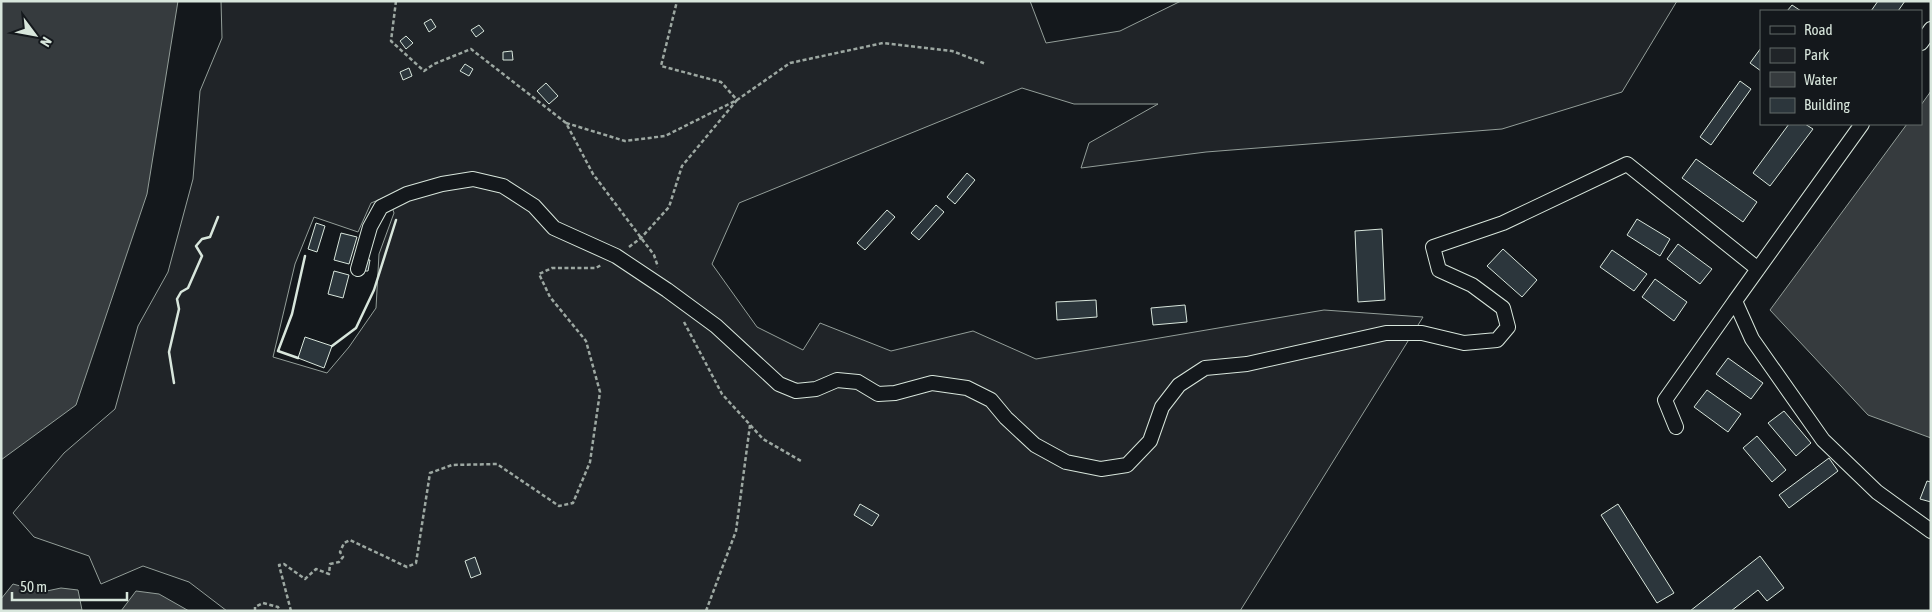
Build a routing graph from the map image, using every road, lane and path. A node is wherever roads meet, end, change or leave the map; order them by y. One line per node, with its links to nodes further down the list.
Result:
1 (396, 1): 7 (path)
2 (677, 1): 6 (path)
3 (1931, 29): 4 (street)
4 (1922, 42)
5 (986, 64): 6 (path)
6 (737, 100): 7 (path); 9 (path)
7 (566, 123): 9 (path)
8 (1861, 125): 12 (street)
9 (641, 238): 10 (path); 13 (path)
10 (616, 256): 11 (street); 13 (street); 22 (path)
11 (358, 269)
12 (1758, 269): 13 (street); 14 (street)
13 (667, 290)
14 (1735, 301): 17 (street); 19 (street)
15 (681, 316): 16 (path)
16 (750, 425): 18 (path); 23 (path)
17 (1676, 427)
18 (801, 461)
19 (1931, 531)
20 (256, 611): 21 (path)
21 (280, 611)
22 (291, 611)
23 (706, 611)

